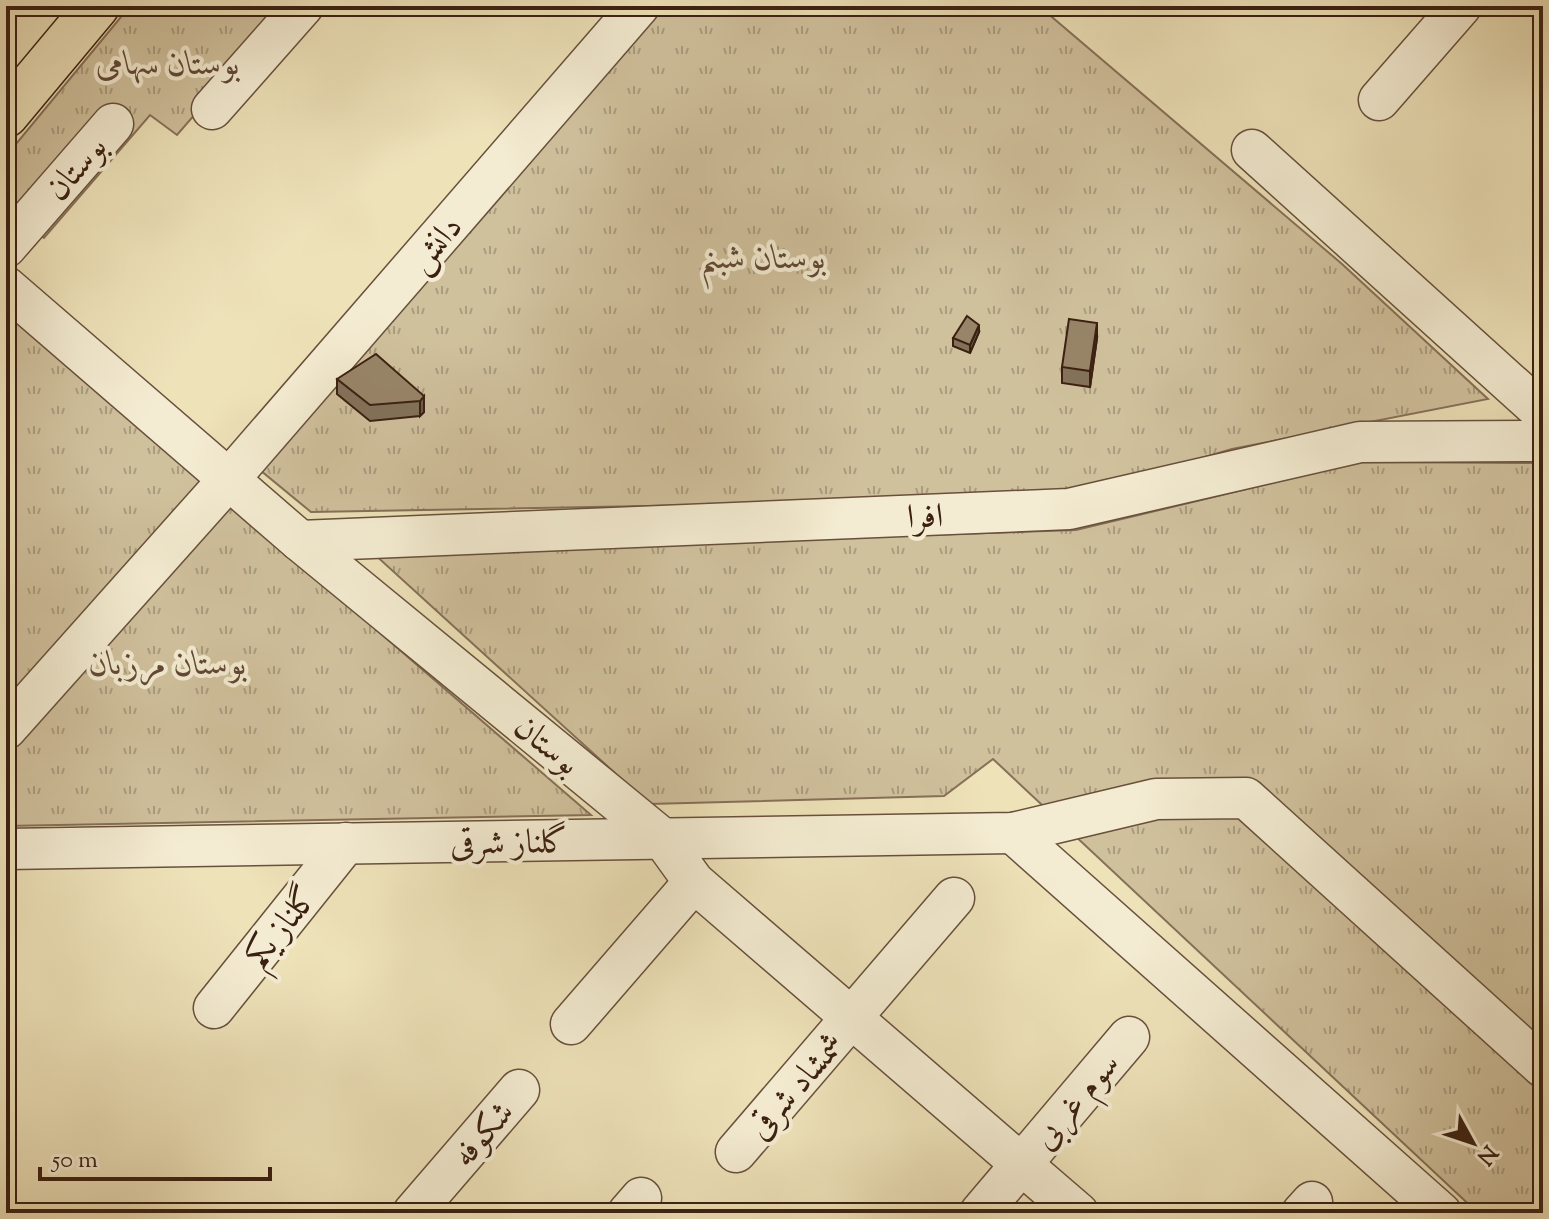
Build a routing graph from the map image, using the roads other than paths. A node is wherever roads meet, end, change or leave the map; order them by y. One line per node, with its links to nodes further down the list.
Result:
1 (97, 6): 7 (highway)
2 (303, 6): 6 (street)
3 (639, 6): 14 (street, دانش)
4 (1461, 6): 5 (street)
5 (1379, 100)
6 (212, 109)
7 (6, 115)
8 (113, 124): 10 (street, بوستان)
9 (1252, 150): 12 (street)
10 (6, 247)
11 (6, 287): 14 (street, بوستان)
12 (1543, 413)
13 (1543, 441): 15 (street, افرا)
14 (229, 479): 15 (street, بوستان); 16 (street, دانش)
15 (300, 541): 18 (street, بوستان)
16 (6, 729)
17 (1013, 833): 18 (street, گلناز شرقی); 27 (street, گلناز شرقی); 34 (street)
18 (663, 839): 19 (street, گلناز شرقی); 21 (street, بوستان)
19 (346, 843): 20 (street, گلناز شرقی); 23 (street, گلناز یکم)
20 (6, 849)
21 (694, 882): 24 (street, بوستان); 25 (street)
22 (954, 898): 24 (street, شمشاد شرقی)
23 (214, 1008)
24 (854, 1019): 29 (street, شمشاد شرقی); 30 (street, بوستان)
25 (571, 1024)
26 (1129, 1037): 30 (street, سوم غربی)
27 (1543, 1067)
28 (519, 1090): 31 (street, شکوفه)
29 (736, 1152)
30 (1021, 1164): 32 (street, سوم غربی); 33 (street, بوستان)
31 (413, 1213)
32 (980, 1213)
33 (1078, 1213)
34 (1441, 1213)

